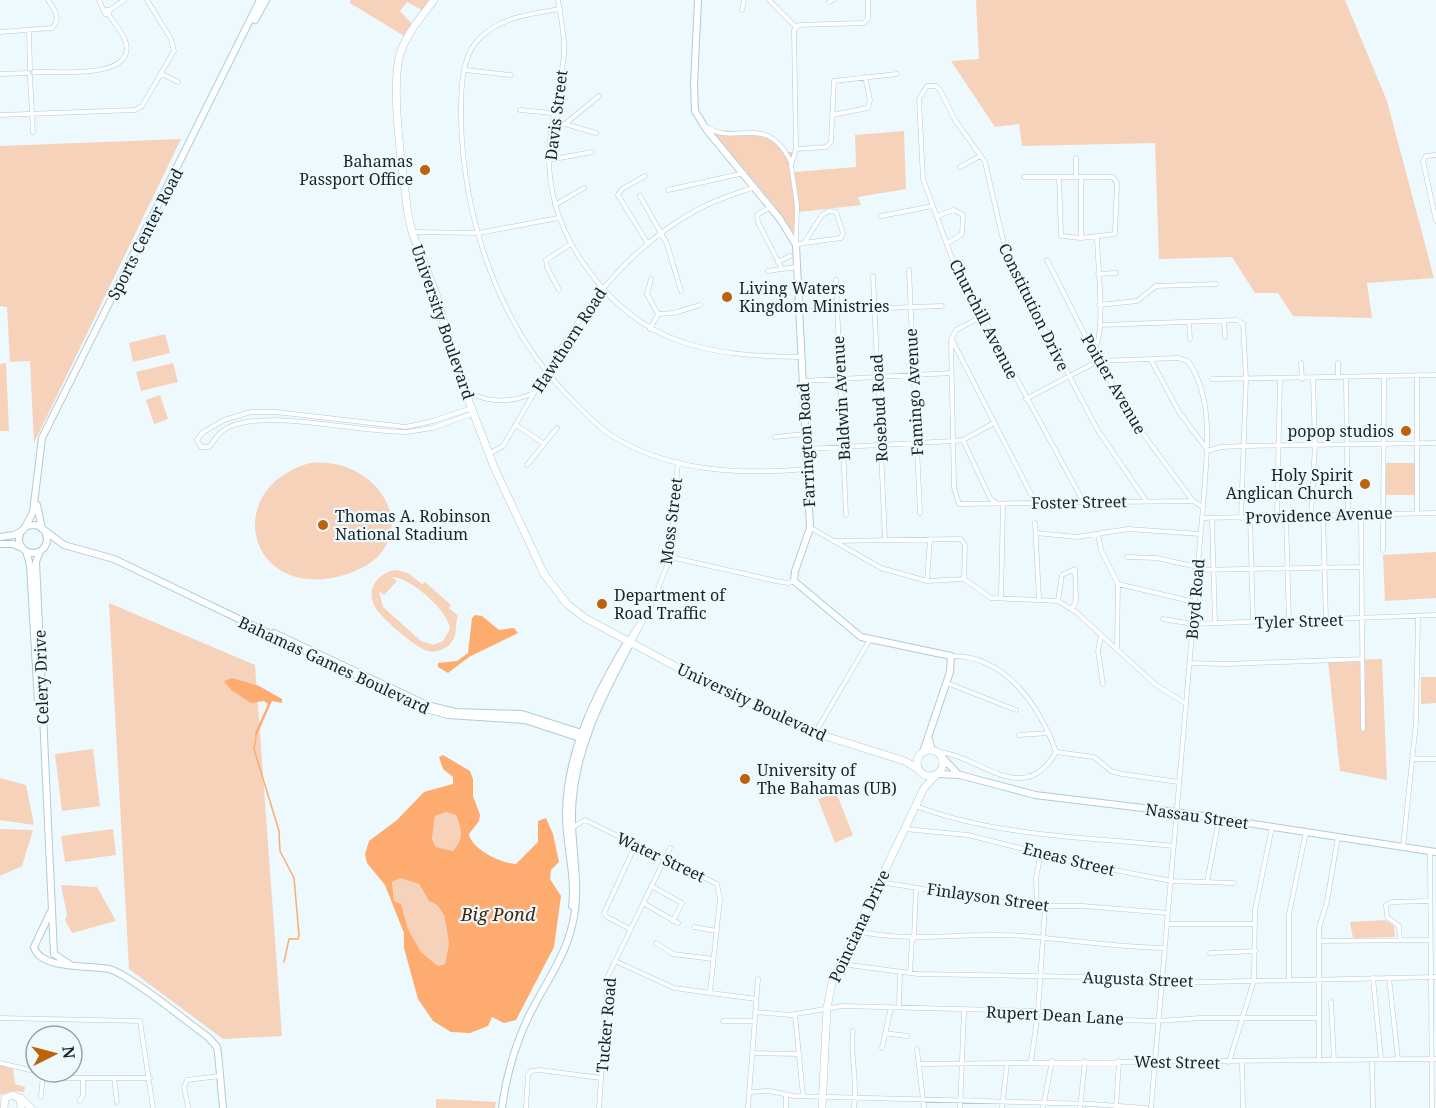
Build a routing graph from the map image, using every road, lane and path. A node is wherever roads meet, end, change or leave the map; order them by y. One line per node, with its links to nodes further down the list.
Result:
1 (48, 0): 17 (street)
2 (99, 0): 15 (street)
3 (124, 0): 15 (street)
4 (147, 0): 23 (street)
5 (260, 0): 19 (main road, Sports Center Road)
6 (266, 0): 19 (main road, Sports Center Road)
7 (435, 0): 64 (main road, University Boulevard)
8 (558, 0): 13 (street, Davis Street)
9 (698, 0): 35 (main road)
10 (744, 0): 14 (street)
11 (769, 0): 16 (street)
12 (868, 0): 16 (street)
13 (560, 9): 20 (street); 31 (street, Davis Street)
14 (742, 10)
15 (108, 12): 21 (street)
16 (795, 27): 40 (street)
17 (29, 31): 18 (street); 21 (street)
18 (0, 32)
19 (242, 41): 135 (main road, Sports Center Road)
20 (465, 70): 25 (street); 65 (street)
21 (31, 72): 22 (street); 32 (street)
22 (0, 74)
23 (162, 74): 27 (street); 32 (street)
24 (897, 74): 26 (street)
25 (511, 75)
26 (865, 76): 33 (street); 33 (street)
27 (178, 82)
28 (924, 88): 43 (street, Constitution Drive); 59 (street, Churchill Avenue)
29 (599, 96): 36 (street)
30 (520, 110): 31 (street)
31 (553, 113): 37 (street, Davis Street)
32 (32, 114): 34 (street); 38 (street)
33 (832, 115): 40 (street)
34 (0, 116)
35 (702, 123): 46 (street); 48 (main road)
36 (565, 124): 37 (street); 39 (street)
37 (551, 128): 45 (street, Davis Street)
38 (33, 132)
39 (596, 133)
40 (795, 149): 46 (street)
41 (592, 152): 45 (street)
42 (1433, 155): 63 (street)
43 (980, 156): 47 (street); 119 (street, Constitution Drive)
44 (1076, 158): 52 (street)
45 (549, 160): 57 (street, Davis Street)
46 (791, 162): 73 (street)
47 (960, 167)
48 (744, 173): 53 (main road); 55 (street)
49 (645, 176): 72 (street)
50 (1024, 177): 51 (street)
51 (1059, 177): 52 (street); 68 (street)
52 (1078, 177): 67 (street); 68 (street)
53 (756, 187): 58 (main road); 66 (street, Hawthorn Road)
54 (584, 188): 57 (street)
55 (668, 190)
56 (639, 195): 66 (street)
57 (555, 205): 62 (street, Davis Street)
58 (771, 206): 73 (main road); 76 (street)
59 (933, 206): 60 (street); 61 (street, Churchill Avenue)
60 (881, 216)
61 (938, 216): 70 (street, Churchill Avenue); 70 (street)
62 (558, 218): 65 (street); 71 (street, Davis Street)
63 (1436, 221)
64 (412, 232): 65 (street); 132 (main road, University Boulevard)
65 (479, 234): 112 (street)
66 (661, 234): 72 (street, Hawthorn Road); 89 (street)
67 (1097, 237): 68 (street); 82 (street)
68 (1081, 238)
69 (804, 243): 69 (street); 73 (street)
70 (947, 243): 98 (street, Churchill Avenue)
71 (571, 244): 87 (street, Davis Street); 88 (street)
72 (648, 244): 87 (street, Hawthorn Road)
73 (796, 245): 77 (main road, Farrington Road)
74 (790, 256): 76 (street)
75 (1047, 260): 106 (street, Poitier Avenue)
76 (778, 262): 78 (street)
77 (797, 267): 78 (street); 96 (main road, Farrington Road)
78 (782, 269): 79 (street)
79 (768, 270)
80 (909, 270): 93 (street, Famingo Avenue)
81 (1116, 273): 82 (street)
82 (1098, 274): 91 (street)
83 (873, 276): 94 (street, Rosebud Road)
84 (651, 279): 97 (street)
85 (836, 280): 95 (street, Baldwin Avenue)
86 (1216, 284): 91 (street)
87 (601, 289): 102 (street, Davis Street); 112 (street, Hawthorn Road)
88 (559, 290)
89 (681, 291)
90 (700, 305): 97 (street)
91 (1099, 305): 101 (street)
92 (942, 306): 93 (street)
93 (911, 307): 94 (street); 114 (street, Famingo Avenue)
94 (874, 308): 95 (street); 117 (street, Rosebud Road)
95 (837, 310): 96 (street); 122 (street, Baldwin Avenue)
96 (799, 311): 107 (main road, Farrington Road)
97 (658, 314): 102 (street)
98 (981, 317): 105 (street); 131 (street, Churchill Avenue)
99 (1224, 321): 100 (street); 103 (street); 124 (street)
100 (1189, 322): 101 (street); 104 (street)
101 (1100, 325): 106 (street)
102 (650, 329): 107 (street, Davis Street)
103 (1225, 337)
104 (1190, 339)
105 (951, 340): 113 (street); 133 (street)
106 (1093, 351): 109 (street, Poitier Avenue)
107 (801, 357): 128 (main road, Farrington Road)
108 (1151, 360): 109 (street); 153 (street); 153 (street, Boyd Road)
109 (1098, 362): 119 (street); 159 (street, Poitier Avenue)
110 (1301, 363): 125 (street)
111 (1338, 363): 120 (street)
112 (548, 373): 129 (street, Hawthorn Road); 155 (street)
113 (951, 373): 114 (street); 140 (street)
114 (913, 375): 117 (street); 142 (street, Famingo Avenue)
115 (1418, 375): 116 (street); 118 (street); 145 (street)
116 (1436, 375)
117 (877, 376): 122 (street); 146 (street, Rosebud Road)
118 (1384, 376): 121 (street); 144 (street)
119 (1068, 377): 131 (street); 158 (street, Constitution Drive)
120 (1338, 378): 121 (street); 126 (street)
121 (1346, 378): 149 (street)
122 (841, 379): 128 (street); 151 (street, Baldwin Avenue)
123 (1212, 379): 124 (street)
124 (1246, 379): 127 (street); 150 (street)
125 (1302, 379): 126 (street); 127 (street)
126 (1313, 379): 148 (street)
127 (1280, 380): 147 (street)
128 (802, 381): 137 (main road, Farrington Road)
129 (535, 393): 130 (street); 134 (street, Hawthorn Road)
130 (474, 395)
131 (1026, 399): 160 (street, Churchill Avenue)
132 (474, 410): 132 (street); 154 (main road, University Boulevard)
133 (994, 423): 139 (street); 163 (street)
134 (516, 425): 141 (street); 154 (street, Hawthorn Road)
135 (48, 427): 182 (main road, Sports Center Road); 183 (main road, Sports Center Road)
136 (557, 428): 141 (street)
137 (805, 434): 138 (street); 152 (main road, Farrington Road)
138 (775, 437)
139 (963, 440): 140 (street); 161 (street)
140 (953, 441): 142 (street); 161 (street, Foster Street)
141 (543, 443): 156 (street)
142 (917, 443): 146 (street); 165 (street, Famingo Avenue)
143 (1436, 443): 145 (street)
144 (1383, 444): 145 (street); 149 (street); 169 (street)
145 (1416, 444): 166 (street)
146 (880, 445): 151 (street); 188 (street, Rosebud Road)
147 (1280, 445): 148 (street); 150 (street); 176 (street)
148 (1315, 445): 149 (street); 174 (street)
149 (1349, 445): 172 (street)
150 (1245, 446): 153 (street); 179 (street)
151 (844, 447): 152 (street); 170 (street, Baldwin Avenue)
152 (806, 449): 157 (main road, Farrington Road)
153 (1206, 450): 164 (street, Boyd Road)
154 (489, 454): 224 (main road, University Boulevard)
155 (678, 462): 157 (street); 196 (street, Moss Street)
156 (527, 465)
157 (807, 470): 181 (main road, Farrington Road)
158 (1146, 501): 159 (street, Foster Street); 160 (street, Foster Street)
159 (1193, 501): 164 (street)
160 (1084, 503): 163 (street, Foster Street)
161 (997, 504): 162 (street, Foster Street)
162 (1003, 504): 163 (street, Foster Street); 208 (street)
163 (1036, 504)
164 (1203, 507): 177 (street, Boyd Road)
165 (920, 513)
166 (1417, 513): 167 (street, Providence Avenue); 169 (street, Providence Avenue)
167 (1436, 513)
168 (1361, 514): 169 (street, Providence Avenue); 172 (street, Providence Avenue); 199 (street)
169 (1382, 514): 194 (street)
170 (846, 515)
171 (1323, 515): 172 (street, Providence Avenue); 174 (street, Providence Avenue); 198 (street)
172 (1347, 515)
173 (1286, 516): 174 (street, Providence Avenue); 176 (street, Providence Avenue); 202 (street)
174 (1311, 516)
175 (1250, 517): 176 (street, Providence Avenue); 179 (street, Providence Avenue); 201 (street)
176 (1277, 517)
177 (1202, 518): 178 (street, Providence Avenue); 186 (street, Boyd Road)
178 (1212, 518): 179 (street, Providence Avenue); 203 (street)
179 (1241, 518)
180 (1035, 524): 184 (street)
181 (810, 528): 190 (street, Farrington Road); 205 (main road)
182 (23, 530): 183 (main road); 187 (main road); 193 (main road)
183 (43, 530): 192 (main road, Bahamas Games Boulevard); 195 (main road)
184 (1036, 533): 185 (street); 209 (street)
185 (1098, 534): 186 (street); 207 (street)
186 (1200, 534): 200 (street, Boyd Road)
187 (0, 537)
188 (885, 539): 189 (street); 190 (street)
189 (930, 539): 204 (street); 206 (street)
190 (832, 541): 206 (street, Farrington Road)
191 (0, 543): 193 (main road)
192 (64, 545): 195 (main road, Bahamas Games Boulevard); 237 (main road, Bahamas Games Boulevard)
193 (25, 550): 195 (main road); 252 (main road, Celery Drive)
194 (1383, 550)
195 (41, 551): 252 (main road, Celery Drive)
196 (670, 557): 205 (street); 224 (street, Moss Street)
197 (1127, 557): 200 (street)
198 (1325, 567): 199 (street); 202 (street); 217 (street)
199 (1360, 567): 216 (street)
200 (1197, 568): 203 (street); 211 (street, Boyd Road)
201 (1250, 568): 202 (street); 203 (street); 219 (street)
202 (1289, 568): 218 (street)
203 (1214, 569): 220 (street)
204 (964, 579): 206 (street, Farrington Road); 208 (street)
205 (794, 580): 223 (main road)
206 (927, 580)
207 (1118, 584): 211 (street); 225 (street)
208 (1001, 598): 209 (street)
209 (1039, 598): 210 (street)
210 (1058, 601): 212 (street); 212 (street)
211 (1195, 602): 221 (street, Boyd Road)
212 (1072, 609): 222 (street)
213 (1436, 615): 214 (street, Tyler Street)
214 (1418, 617): 216 (street, Tyler Street); 243 (street)
215 (1163, 619): 221 (street, Tyler Street)
216 (1362, 619): 217 (street, Tyler Street); 227 (street)
217 (1326, 620): 218 (street, Tyler Street)
218 (1289, 621): 219 (street, Tyler Street)
219 (1253, 622): 220 (street, Tyler Street)
220 (1215, 623): 221 (street, Tyler Street)
221 (1193, 624): 228 (street, Boyd Road)
222 (1101, 636): 225 (street); 230 (street)
223 (869, 641): 226 (main road); 234 (street)
224 (629, 643): 234 (main road, University Boulevard); 237 (main road)
225 (1117, 651): 231 (street)
226 (951, 656): 229 (main road); 235 (street)
227 (1362, 659): 228 (street); 233 (street)
228 (1189, 663): 231 (street, Boyd Road)
229 (946, 682): 232 (street); 238 (main road)
230 (1103, 684)
231 (1186, 704): 250 (street, Boyd Road)
232 (1016, 710)
233 (1363, 729)
234 (814, 733): 245 (main road, University Boulevard)
235 (1049, 733): 236 (street); 240 (street)
236 (1019, 735)
237 (584, 736): 257 (main road); 295 (main road)
238 (929, 738): 239 (main road); 241 (main road)
239 (923, 752): 241 (main road); 242 (main road)
240 (1056, 752): 241 (street); 250 (street)
241 (937, 753): 248 (main road); 249 (main road)
242 (918, 758): 245 (main road); 246 (main road)
243 (1412, 759): 244 (street); 263 (street)
244 (1436, 759)
245 (905, 761): 246 (main road, University Boulevard)
246 (918, 769): 247 (main road)
247 (924, 775): 248 (main road); 251 (main road)
248 (937, 775): 249 (main road, Nassau Street); 251 (main road)
249 (960, 775): 254 (main road, Nassau Street)
250 (1179, 782): 254 (street, Boyd Road)
251 (924, 788): 253 (main road, Poinciana Drive)
252 (46, 805): 278 (main road, Celery Drive)
253 (915, 806): 258 (main road, Poinciana Drive); 262 (street)
254 (1176, 813): 255 (main road, Nassau Street); 262 (street, Boyd Road)
255 (1219, 819): 256 (main road, Nassau Street); 270 (street)
256 (1272, 827): 259 (main road, Nassau Street); 281 (street)
257 (572, 828): 261 (street, Water Street); 295 (main road)
258 (904, 829): 265 (street, Eneas Street); 269 (main road, Poinciana Drive)
259 (1306, 832): 260 (main road, Nassau Street); 308 (street)
260 (1338, 837): 263 (main road, Nassau Street); 290 (street)
261 (635, 846): 267 (street, Water Street); 283 (street)
262 (1174, 846): 268 (street, Boyd Road)
263 (1403, 847): 266 (main road, Nassau Street)
264 (670, 848): 267 (street, Tucker Road)
265 (1041, 852): 268 (street, Eneas Street); 276 (street)
266 (1433, 852): 274 (street)
267 (664, 859): 272 (street, Tucker Road); 285 (street, Water Street)
268 (1171, 881): 270 (street, Eneas Street); 279 (street, Boyd Road)
269 (879, 882): 273 (street, Finlayson Street); 284 (main road, Poinciana Drive)
270 (1207, 882): 271 (street, Eneas Street)
271 (1234, 883)
272 (651, 886): 275 (street, Tucker Road); 275 (street)
273 (916, 888): 276 (street, Finlayson Street); 286 (street)
274 (1428, 901): 288 (street); 289 (street)
275 (643, 903): 283 (street, Tucker Road)
276 (1037, 907): 277 (street, Finlayson Street)
277 (1045, 907): 279 (street, Finlayson Street); 287 (street)
278 (52, 910): 298 (main road, Celery Drive); 298 (main road)
279 (1168, 913): 280 (street, Boyd Road)
280 (1167, 924): 281 (street); 292 (street, Boyd Road)
281 (1254, 924): 293 (street)
282 (694, 927): 285 (street)
283 (630, 929): 297 (street, Tucker Road)
284 (855, 931): 286 (street); 299 (main road, Poinciana Drive)
285 (717, 932): 296 (street, Water Street)
286 (913, 939): 287 (street); 301 (street)
287 (1044, 939): 292 (street); 302 (street)
288 (1400, 940): 289 (street); 290 (street)
289 (1429, 940): 306 (street)
290 (1319, 941): 309 (street)
291 (656, 943): 296 (street)
292 (1165, 948): 311 (street, Boyd Road)
293 (1256, 951): 294 (street); 310 (street)
294 (1210, 952)
295 (559, 959): 381 (main road)
296 (713, 959): 312 (street, Water Street)
297 (615, 961): 312 (street); 356 (street, Tucker Road)
298 (69, 964): 353 (main road)
299 (840, 964): 300 (street, Augusta Street); 317 (main road, Poinciana Drive)
300 (900, 972): 301 (street, Augusta Street); 316 (street)
301 (910, 973): 302 (street, Augusta Street)
302 (1041, 977): 311 (street, Augusta Street); 319 (street)
303 (1436, 977): 306 (street, Augusta Street)
304 (1373, 978): 305 (street, Augusta Street); 309 (street, Augusta Street); 335 (street)
305 (1389, 978): 306 (street, Augusta Street); 336 (street)
306 (1429, 978): 337 (street)
307 (758, 979): 313 (street)
308 (1289, 979): 309 (street, Augusta Street); 310 (street, Augusta Street)
309 (1319, 979): 323 (street)
310 (1254, 980): 311 (street, Augusta Street); 324 (street)
311 (1162, 983): 327 (street, Boyd Road)
312 (710, 992): 313 (street)
313 (756, 999): 320 (street)
314 (1331, 1002): 340 (street)
315 (891, 1007): 316 (street, Rupert Dean Lane); 317 (street, Rupert Dean Lane); 329 (street)
316 (899, 1007): 318 (street, Rupert Dean Lane)
317 (827, 1008): 321 (street, Rupert Dean Lane); 362 (main road, Poinciana Drive)
318 (964, 1011): 319 (street, Rupert Dean Lane); 345 (street)
319 (1038, 1011): 327 (street, Rupert Dean Lane); 346 (street)
320 (755, 1012): 321 (street, Rupert Dean Lane); 326 (street)
321 (795, 1014): 334 (street)
322 (0, 1018): 355 (street)
323 (1318, 1018): 324 (street, Rupert Dean Lane); 339 (street)
324 (1242, 1019): 327 (street, Rupert Dean Lane); 347 (street)
325 (723, 1021): 326 (street)
326 (754, 1021): 333 (street)
327 (1158, 1021): 338 (street, Boyd Road)
328 (853, 1031): 364 (street)
329 (885, 1033): 330 (street); 331 (street)
330 (907, 1036)
331 (882, 1048)
332 (917, 1049): 351 (street)
333 (752, 1053): 334 (street); 360 (street)
334 (798, 1054): 363 (street)
335 (1380, 1059): 336 (street, West Street); 341 (street, West Street)
336 (1398, 1059): 337 (street, West Street)
337 (1434, 1059): 395 (street)
338 (1154, 1060): 344 (street, West Street); 347 (street, West Street); 392 (street, Boyd Road)
339 (1319, 1060): 340 (street, West Street); 348 (street, West Street)
340 (1334, 1060): 341 (street, West Street)
341 (1372, 1060): 394 (street)
342 (1052, 1061): 343 (street, West Street); 346 (street, West Street); 373 (street)
343 (1085, 1061): 344 (street, West Street); 374 (street)
344 (1119, 1061): 376 (street)
345 (963, 1062): 350 (street, West Street); 351 (street, West Street); 369 (street)
346 (1031, 1062): 350 (street, West Street)
347 (1229, 1062): 348 (street, West Street)
348 (1242, 1062): 393 (street)
349 (0, 1063): 352 (street)
350 (1007, 1063): 371 (street)
351 (919, 1064): 367 (street)
352 (24, 1069)
353 (220, 1076): 375 (street); 380 (main road)
354 (114, 1078): 355 (street); 357 (street); 370 (street)
355 (150, 1078): 379 (street)
356 (601, 1078): 382 (street); 383 (street, Tucker Road)
357 (84, 1079)
358 (42, 1084): 366 (street)
359 (83, 1084): 368 (street)
360 (749, 1092): 361 (street); 384 (street)
361 (786, 1095): 363 (street); 385 (street)
362 (824, 1095): 363 (street); 364 (street); 386 (main road, Poinciana Drive)
363 (803, 1096)
364 (856, 1096): 367 (street); 387 (street)
365 (18, 1097): 372 (main road); 377 (main road); 378 (main road)
366 (40, 1097)
367 (924, 1099): 369 (street); 388 (street)
368 (80, 1101)
369 (961, 1101): 371 (street); 389 (street)
370 (117, 1102)
371 (1002, 1102): 373 (street); 390 (street)
372 (3, 1104)
373 (1044, 1106): 374 (street)
374 (1080, 1106): 376 (street)
375 (188, 1107)
376 (1116, 1107): 391 (street)
377 (21, 1108)
378 (31, 1108)
379 (153, 1108)
380 (223, 1108)
381 (502, 1108)
382 (526, 1108)
383 (599, 1108)
384 (748, 1108)
385 (786, 1108)
386 (822, 1108)
387 (854, 1108)
388 (924, 1108)
389 (960, 1108)
390 (1002, 1108)
391 (1146, 1108)
392 (1151, 1108)
393 (1243, 1108)
394 (1373, 1108)
395 (1432, 1108)

